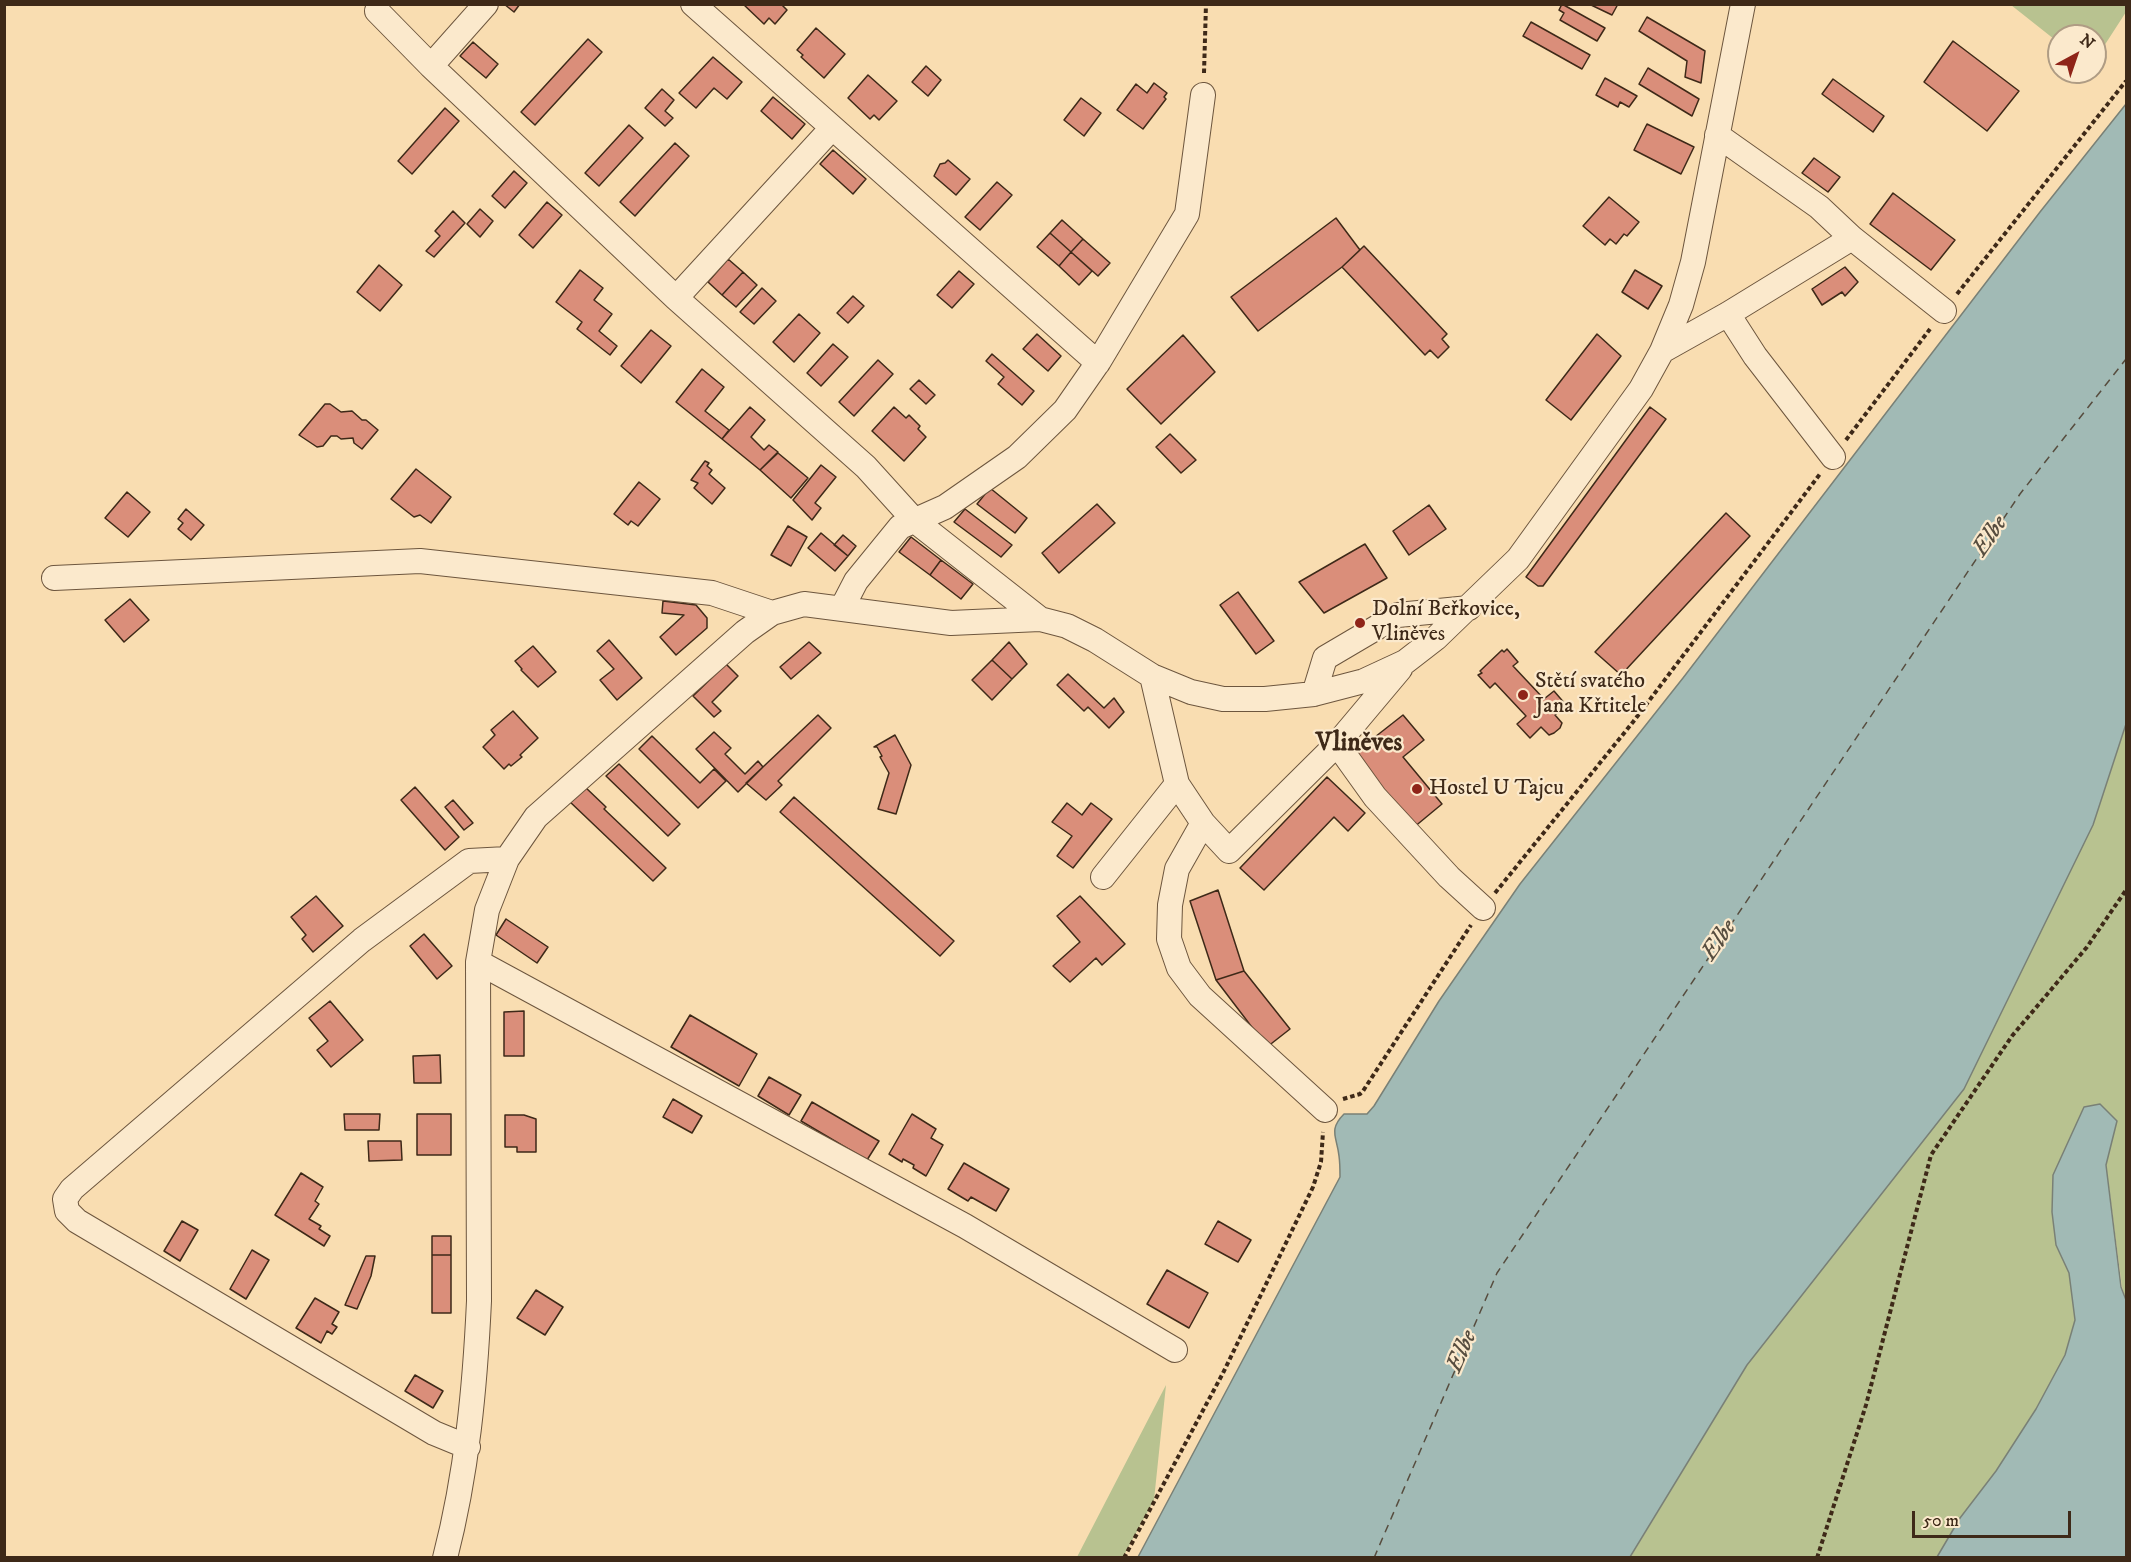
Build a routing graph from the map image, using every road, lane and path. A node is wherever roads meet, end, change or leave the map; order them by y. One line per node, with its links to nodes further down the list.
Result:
1 (486, 4): 6 (street)
2 (693, 4): 9 (street)
3 (1206, 4): 8 (path)
4 (1743, 4): 10 (street)
5 (378, 11): 6 (street)
6 (431, 66): 12 (street)
7 (2127, 81): 13 (path)
8 (1203, 95): 16 (street)
9 (832, 128): 12 (street); 16 (street)
10 (1717, 135): 11 (street); 15 (street)
11 (1852, 238): 13 (street); 14 (street)
12 (676, 298): 18 (street)
13 (1944, 311): 17 (path)
14 (1728, 314): 15 (street); 17 (street)
15 (1662, 351): 21 (street)
16 (1098, 363): 18 (street)
17 (1833, 457): 33 (path)
18 (914, 520): 20 (street); 23 (street)
19 (54, 578): 22 (street)
20 (842, 608): 22 (street); 23 (street)
21 (1469, 608): 24 (street); 26 (street)
22 (772, 613): 30 (street)
23 (1040, 619): 25 (street)
24 (1405, 662): 26 (street); 27 (street)
25 (1152, 676): 26 (street); 28 (street)
26 (1314, 694)
27 (1336, 744): 29 (street); 33 (street)
28 (1177, 784): 29 (street); 31 (street)
29 (1203, 823): 35 (street)
30 (507, 859): 34 (street); 37 (street)
31 (1103, 877)
32 (2127, 890): 40 (path)
33 (1483, 908): 35 (path)
34 (478, 962): 36 (street); 37 (street)
35 (1325, 1110): 39 (path)
36 (1175, 1350)
37 (468, 1447): 38 (street)
38 (445, 1557)
39 (1124, 1557)
40 (1817, 1557)

